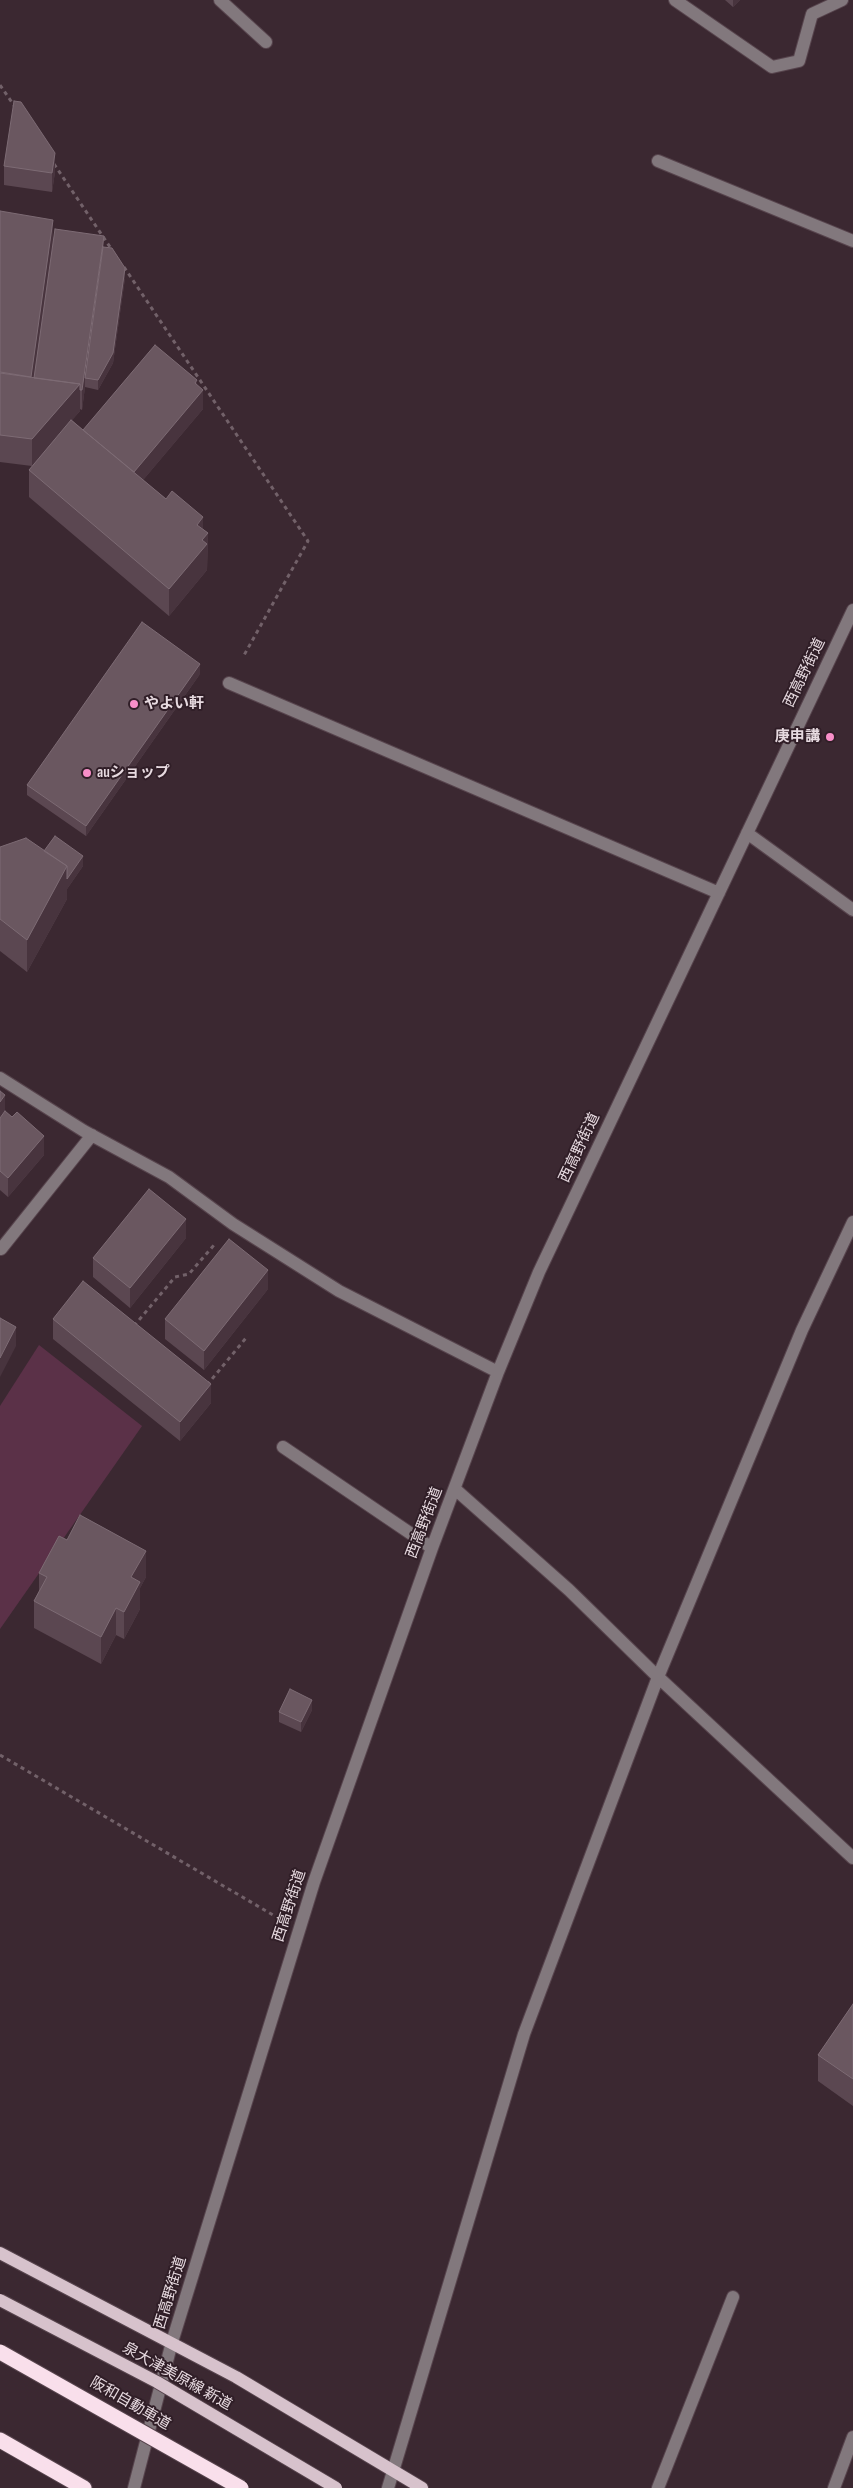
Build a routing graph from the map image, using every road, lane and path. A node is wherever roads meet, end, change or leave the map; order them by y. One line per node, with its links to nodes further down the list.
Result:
1 (220, 0): 4 (street)
2 (675, 0): 3 (street)
3 (842, 0)
4 (266, 42)
5 (0, 85): 6 (path)
6 (18, 111)
7 (52, 161): 10 (path)
8 (658, 161): 9 (street)
9 (853, 241)
10 (113, 252)
11 (119, 260): 13 (path)
12 (853, 610): 14 (street, 西高野街道)
13 (229, 683): 15 (street)
14 (747, 833): 15 (street, 西高野街道); 16 (street)
15 (719, 893): 24 (street, 西高野街道)
16 (853, 910)
17 (0, 1078): 18 (street)
18 (88, 1133): 20 (street); 21 (street)
19 (853, 1222): 29 (street)
20 (232, 1224): 22 (path); 24 (street)
21 (1, 1249)
22 (141, 1332)
23 (246, 1338): 25 (path)
24 (498, 1372): 27 (street, 西高野街道)
25 (200, 1379)
26 (283, 1446): 28 (street)
27 (455, 1489): 28 (street, 西高野街道); 29 (street)
28 (432, 1548): 32 (street, 西高野街道)
29 (658, 1677): 31 (street); 40 (street)
30 (0, 1755): 32 (path)
31 (853, 1858)
32 (299, 1930): 36 (street, 西高野街道)
33 (0, 2254): 36 (main road)
34 (733, 2297): 47 (street)
35 (0, 2300): 44 (main road, 泉大津美原線 新道, bridge)
36 (172, 2342): 40 (main road); 42 (street, 西高野街道)
37 (0, 2352): 43 (highway, 阪和自動車道, bridge)
38 (853, 2437): 48 (street)
39 (0, 2440): 41 (highway)
40 (393, 2471): 45 (street); 46 (main road)
41 (84, 2488)
42 (134, 2488)
43 (241, 2488)
44 (336, 2488)
45 (388, 2488)
46 (422, 2488)
47 (658, 2488)
48 (834, 2488)

